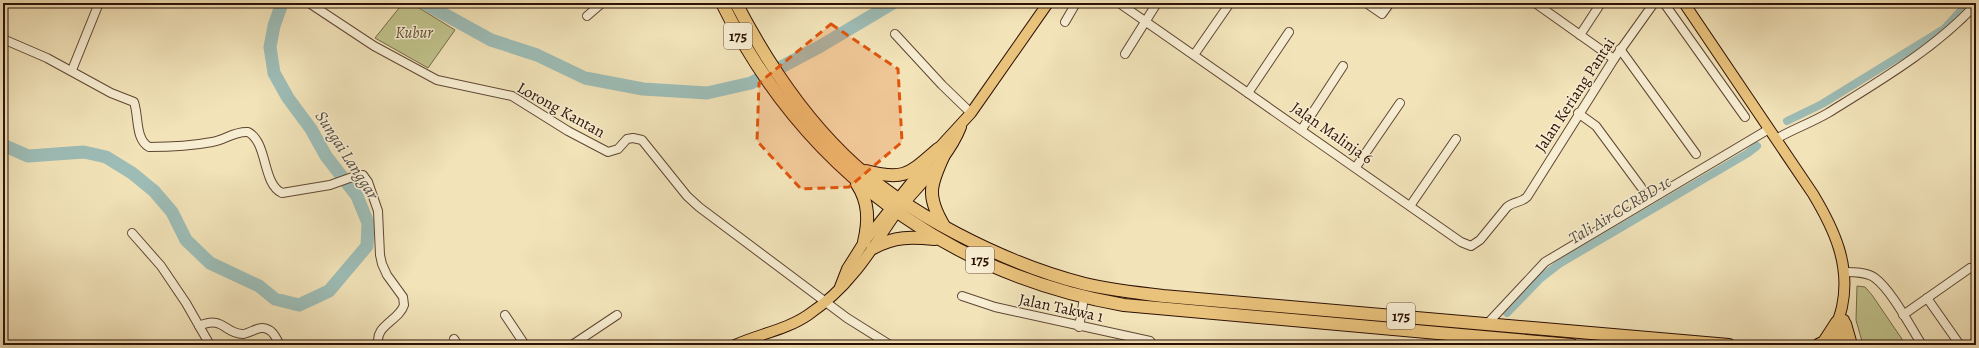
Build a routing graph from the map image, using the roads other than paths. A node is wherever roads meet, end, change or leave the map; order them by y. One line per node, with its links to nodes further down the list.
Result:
1 (99, 3): 35 (street)
2 (309, 3): 66 (street, Lorong Kantan)
3 (602, 3): 19 (street)
4 (722, 3): 32 (highway, 175)
5 (736, 3): 32 (highway, 175)
6 (1048, 3): 41 (main road)
7 (1076, 3): 20 (street)
8 (1119, 3): 21 (street, Jalan Malinja 6)
9 (1157, 3): 21 (street)
10 (1230, 3): 29 (street)
11 (1366, 3): 12 (street)
12 (1390, 3)
13 (1535, 3): 24 (street)
14 (1654, 3): 27 (street, Jalan Keriang Pantai)
15 (1664, 3): 30 (street)
16 (1684, 3): 26 (main road)
17 (1976, 4): 47 (street)
18 (1599, 6): 24 (street)
19 (587, 16)
20 (1065, 22)
21 (1145, 22): 28 (street); 29 (street, Jalan Malinja 6)
22 (1288, 32): 37 (street)
23 (894, 34): 41 (street)
24 (1580, 35): 31 (street)
25 (3, 39): 35 (street)
26 (1713, 46): 30 (street); 33 (main road)
27 (1620, 48): 31 (street, Jalan Keriang Pantai); 49 (street)
28 (1125, 54)
29 (1194, 55): 37 (street, Jalan Malinja 6)
30 (1702, 55): 36 (street)
31 (1614, 59): 42 (street, Jalan Keriang Pantai)
32 (762, 63): 51 (highway, 175); 51 (highway, 175)
33 (1725, 63): 36 (street); 38 (main road)
34 (1344, 66): 45 (street)
35 (72, 70): 78 (street)
36 (1713, 71): 40 (street)
37 (1248, 93): 45 (street, Jalan Malinja 6)
38 (1747, 96): 40 (street); 44 (main road)
39 (1400, 103): 50 (street)
40 (1736, 104): 43 (street)
41 (971, 112): 48 (main road)
42 (1578, 113): 52 (street); 54 (street, Jalan Keriang Pantai)
43 (1745, 117)
44 (1769, 129): 47 (main road); 70 (street)
45 (1302, 130): 50 (street, Jalan Malinja 6)
46 (1456, 139): 55 (street)
47 (1776, 139): 62 (main road)
48 (941, 152): 51 (highway); 53 (main road); 57 (highway)
49 (1696, 154)
50 (1356, 167): 55 (street, Jalan Malinja 6)
51 (858, 175): 53 (highway, 175); 56 (highway, 175); 60 (highway)
52 (1641, 187)
53 (901, 200): 56 (main road); 57 (highway, 175)
54 (1522, 202): 55 (street, Jalan Malinja 6)
55 (1410, 206)
56 (894, 210): 59 (highway, 175); 60 (main road)
57 (945, 228): 70 (highway, 175)
58 (132, 233): 72 (street)
59 (936, 239): 60 (highway); 64 (highway, 175)
60 (869, 245): 66 (main road)
61 (1976, 267): 65 (street)
62 (1844, 272): 69 (street); 71 (main road)
63 (962, 296): 73 (street, Jalan Takwa 1)
64 (1084, 298): 73 (street); 74 (highway, 175)
65 (1927, 298): 69 (street); 93 (street)
66 (824, 301): 75 (main road); 83 (street)
67 (505, 315): 79 (street)
68 (616, 315): 80 (street)
69 (1902, 315): 92 (street)
70 (1488, 323): 87 (highway, 175)
71 (1841, 323): 88 (highway); 89 (main road); 90 (main road); 91 (highway)
72 (199, 326): 76 (street); 77 (street)
73 (1079, 327): 84 (street, Jalan Takwa 1)
74 (1477, 336): 85 (street); 86 (highway, 175)
75 (755, 337): 81 (main road); 82 (street)
76 (210, 345)
77 (280, 345)
78 (379, 345)
79 (525, 345)
80 (572, 345)
81 (735, 345)
82 (764, 345)
83 (890, 345)
84 (1153, 345)
85 (1465, 345)
86 (1572, 345)
87 (1729, 345)
88 (1818, 345)
89 (1829, 345)
90 (1838, 345)
91 (1851, 345)
92 (1922, 345)
93 (1960, 345)

